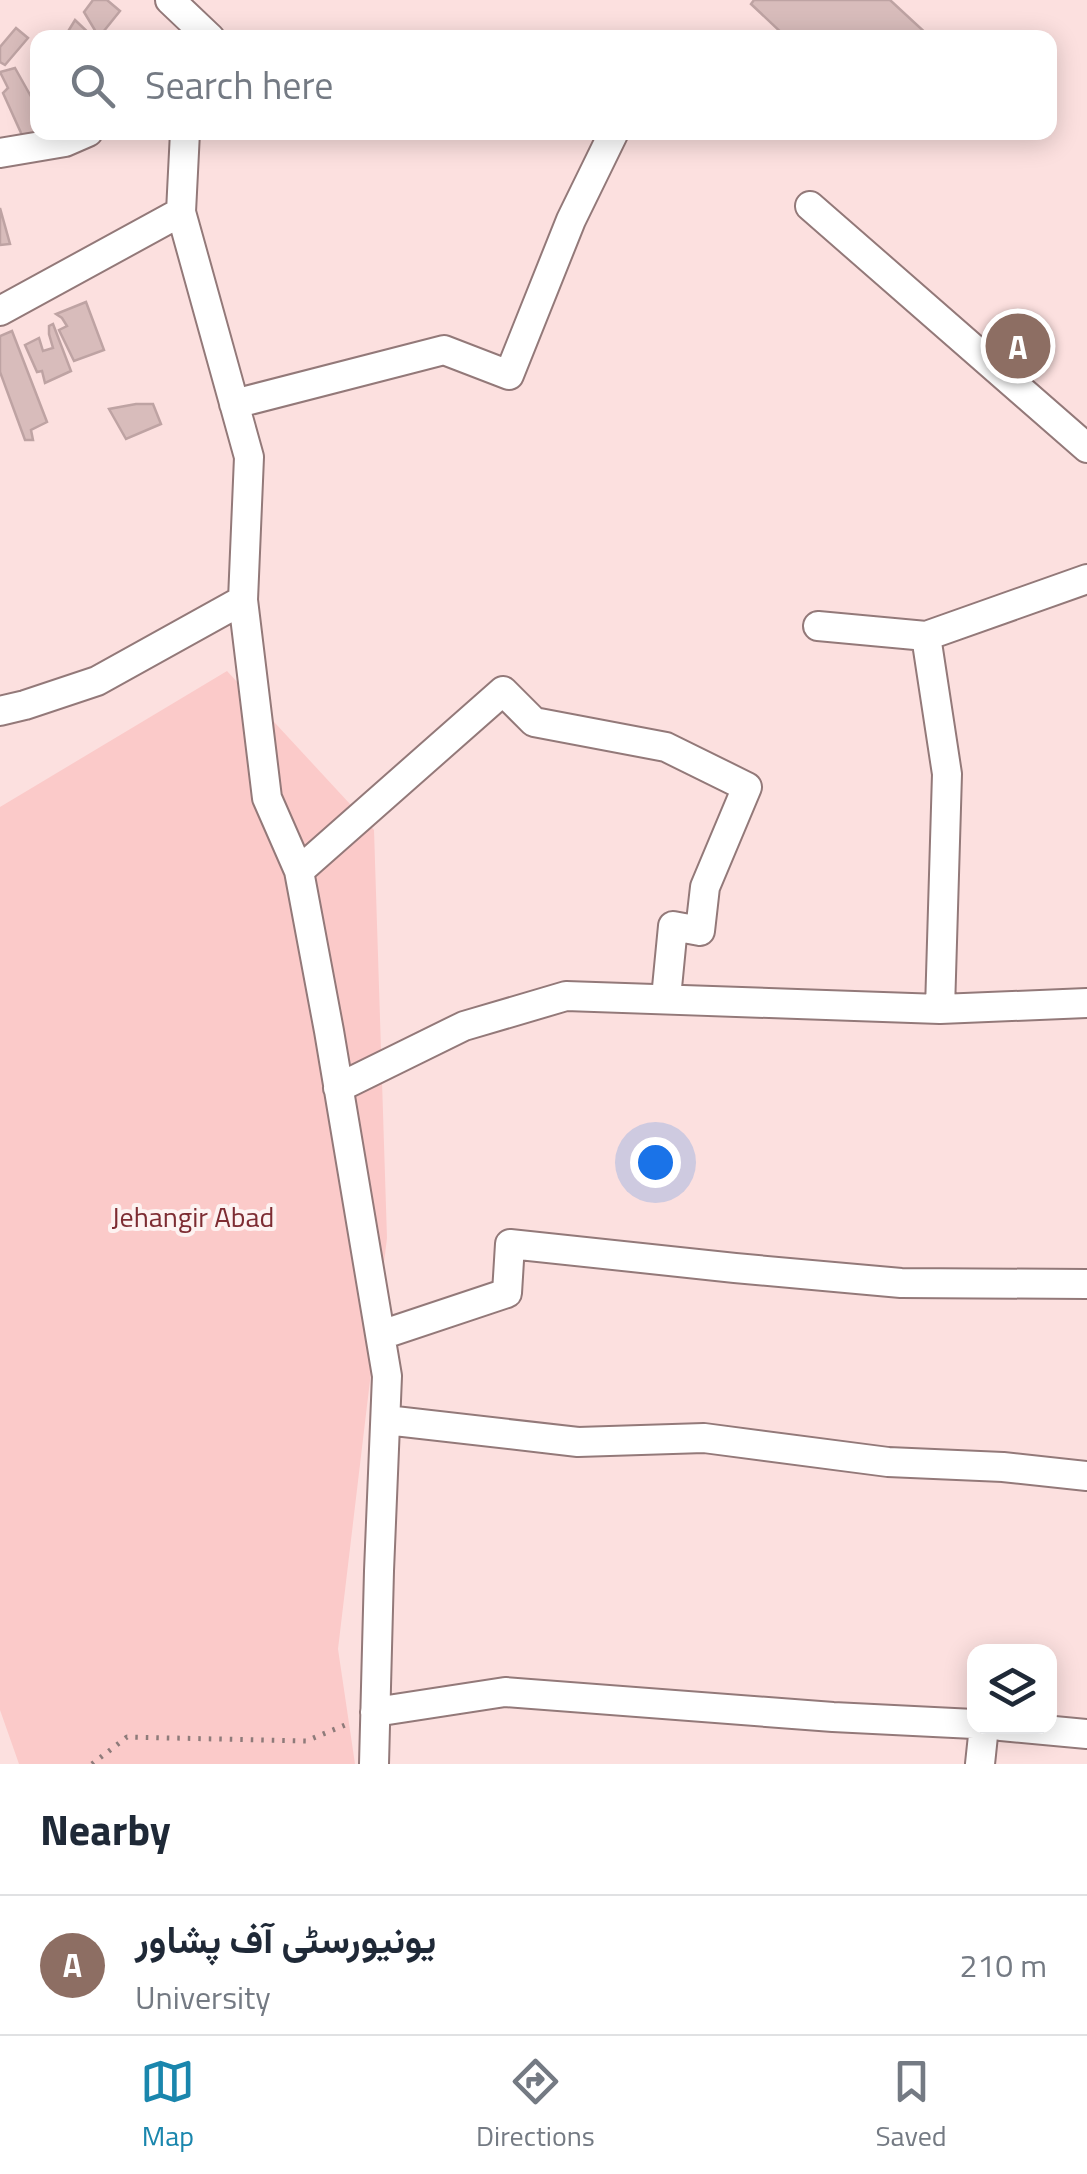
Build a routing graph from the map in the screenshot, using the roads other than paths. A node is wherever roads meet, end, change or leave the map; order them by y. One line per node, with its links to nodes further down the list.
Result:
1 (170, 0): 2 (street)
2 (202, 30)
3 (69, 140): 6 (street)
4 (185, 140): 8 (street)
5 (610, 140): 10 (street)
6 (0, 153)
7 (810, 206): 11 (street)
8 (181, 212): 9 (street); 10 (street)
9 (0, 311)
10 (234, 404): 13 (street)
11 (1087, 448)
12 (1087, 579): 15 (street)
13 (243, 600): 16 (street); 17 (street)
14 (818, 626): 15 (street)
15 (926, 636): 20 (street)
16 (0, 711)
17 (298, 870): 18 (street); 21 (street)
18 (666, 998): 20 (street); 21 (street)
19 (1087, 1003): 20 (street)
20 (940, 1009)
21 (338, 1088): 23 (street)
22 (1087, 1284): 23 (street)
23 (380, 1335): 24 (street)
24 (386, 1420): 25 (street); 26 (street)
25 (1087, 1476)
26 (376, 1712): 27 (street); 31 (street)
27 (967, 1724)
28 (1057, 1731): 30 (street)
29 (983, 1734): 32 (street)
30 (1087, 1734)
31 (374, 1764)
32 (980, 1764)

